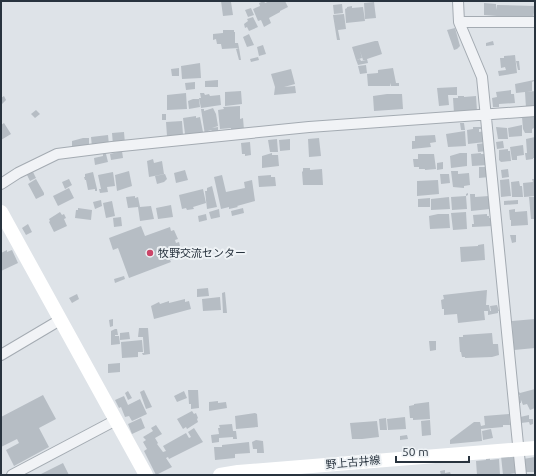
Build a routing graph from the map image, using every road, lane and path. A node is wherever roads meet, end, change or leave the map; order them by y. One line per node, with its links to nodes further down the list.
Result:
1 (458, 1): 2 (street)
2 (459, 22): 3 (street); 5 (street)
3 (535, 22)
4 (535, 111): 5 (street)
5 (486, 113): 6 (street); 12 (street)
6 (1, 184)
7 (1, 212): 8 (main road)
8 (60, 320): 9 (street); 10 (main road)
9 (1, 355)
10 (116, 420): 13 (street); 14 (main road)
11 (535, 448): 12 (main road, 野上古井線)
12 (519, 449): 15 (main road, 野上古井線); 16 (street)
13 (12, 475)
14 (146, 475)
15 (220, 475)
16 (521, 475)

